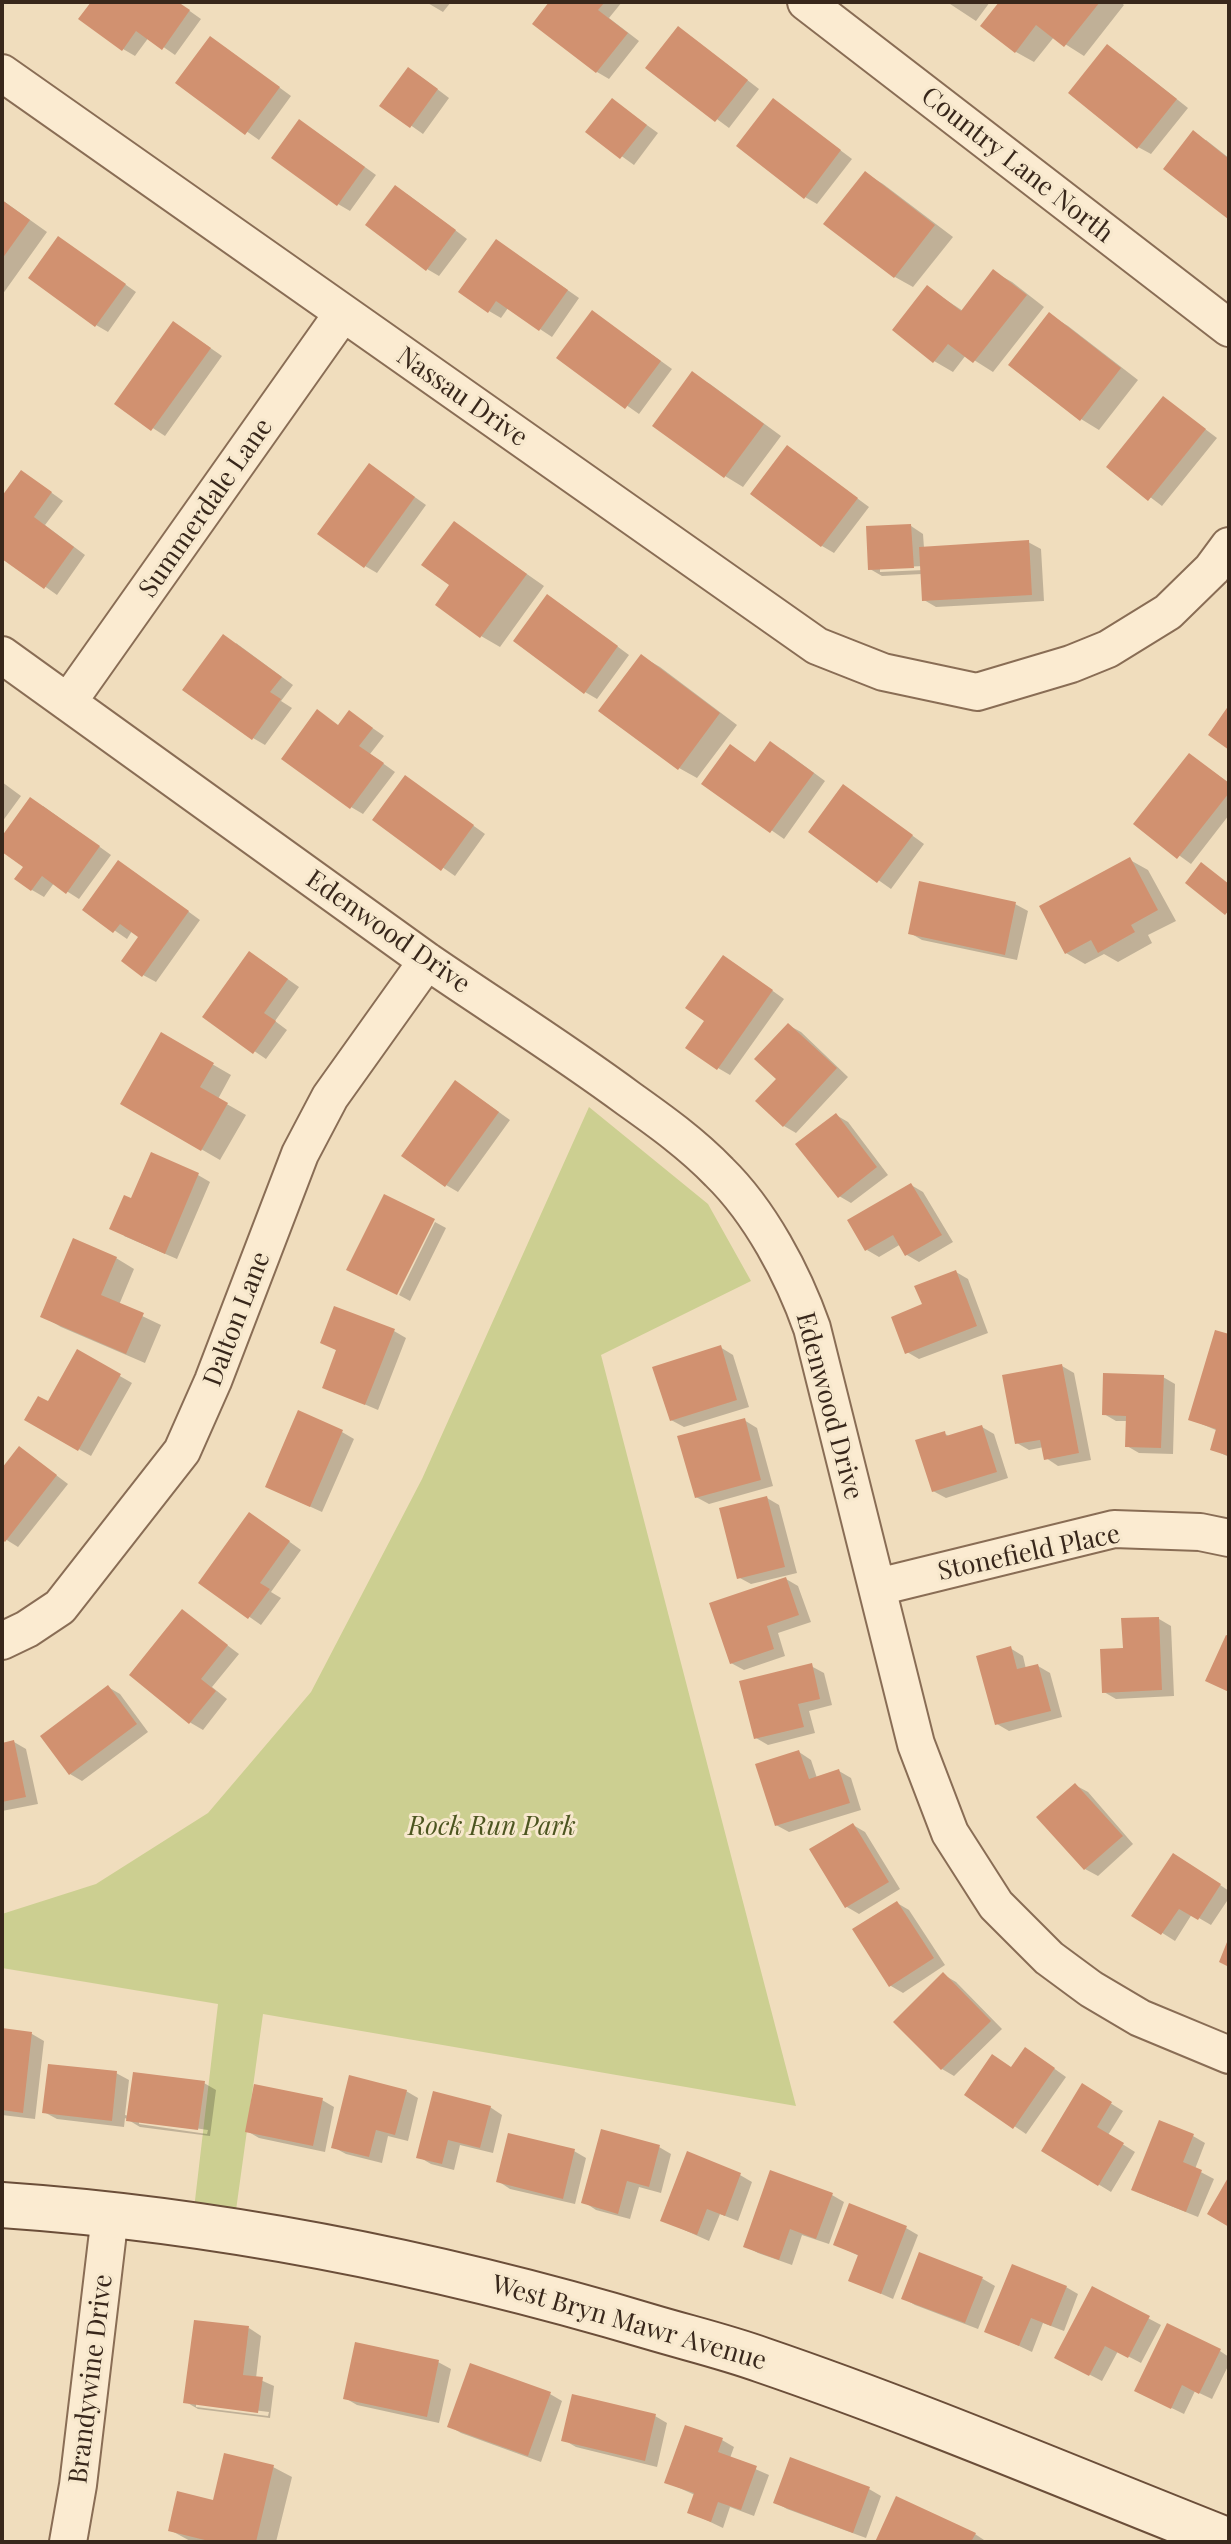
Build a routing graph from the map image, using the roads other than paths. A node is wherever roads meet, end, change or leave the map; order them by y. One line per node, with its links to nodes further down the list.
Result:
1 (806, 2): 4 (street, Country Lane North)
2 (2, 73): 3 (street, Nassau Drive)
3 (343, 313): 5 (street, Nassau Drive); 7 (street, Summerdale Lane)
4 (1229, 328)
5 (1229, 546)
6 (2, 655): 7 (street, Edenwood Drive)
7 (68, 702): 8 (street, Edenwood Drive)
8 (427, 961): 10 (street, Edenwood Drive); 11 (street, Dalton Lane)
9 (1229, 1538): 10 (street, Stonefield Place)
10 (878, 1587): 12 (street, Edenwood Drive)
11 (2, 1641)
12 (1229, 2055)
13 (2, 2205): 14 (street, West Bryn Mawr Avenue)
14 (110, 2215): 15 (street, West Bryn Mawr Avenue); 16 (street, Brandywine Drive)
15 (1229, 2541)
16 (68, 2542)

